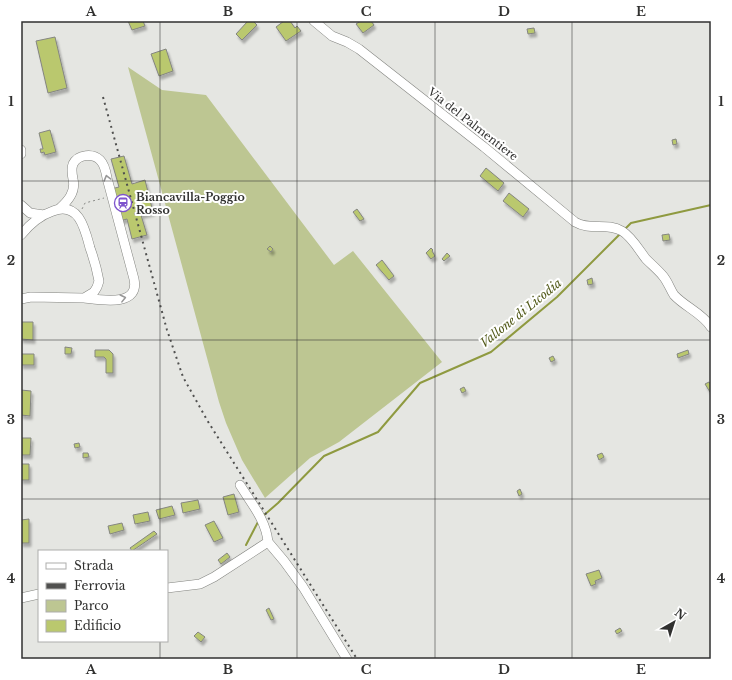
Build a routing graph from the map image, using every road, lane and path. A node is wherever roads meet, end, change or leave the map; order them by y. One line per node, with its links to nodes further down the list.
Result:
1 (314, 21): 14 (street, Via del Palmentiere)
2 (21, 150): 3 (street)
3 (21, 154)
4 (112, 195): 6 (street, one-way to 6); 8 (path); 12 (street, one-way to 4)
5 (21, 205): 7 (street)
6 (59, 209): 7 (street); 8 (street)
7 (44, 215): 9 (street)
8 (81, 220): 12 (street)
9 (21, 235)
10 (21, 292): 11 (street)
11 (31, 297): 12 (street); 13 (street)
12 (84, 298)
13 (21, 299)
14 (711, 327)
15 (240, 485): 16 (street)
16 (268, 542): 17 (street); 20 (street)
17 (168, 588)
18 (38, 594): 19 (street)
19 (21, 598)
20 (348, 659)

